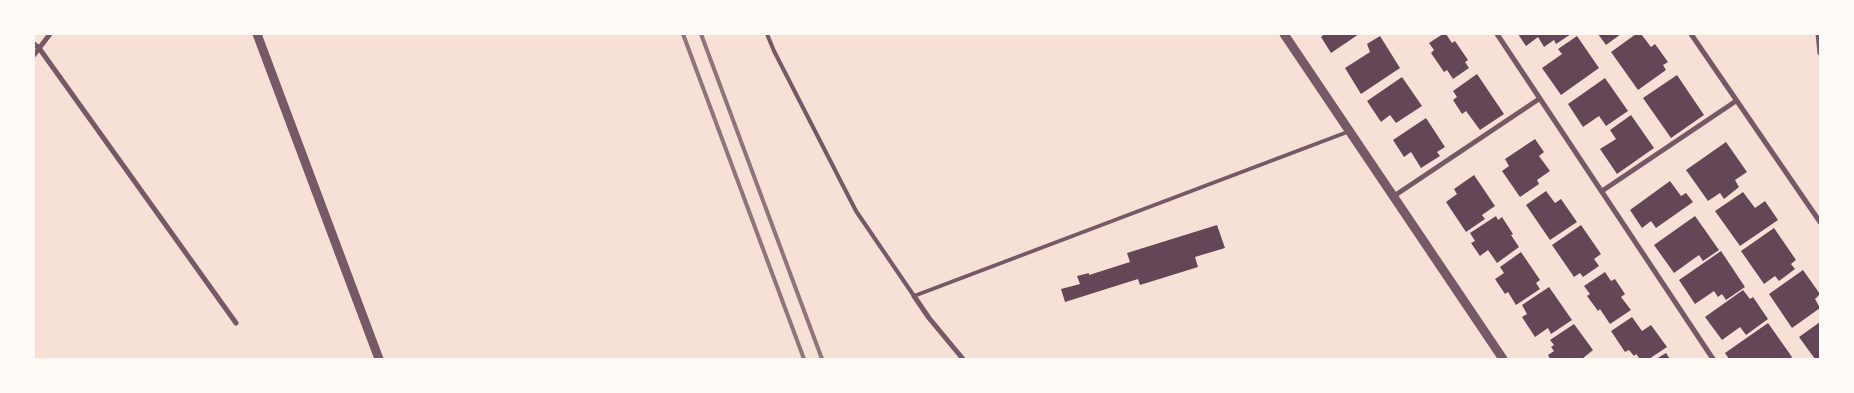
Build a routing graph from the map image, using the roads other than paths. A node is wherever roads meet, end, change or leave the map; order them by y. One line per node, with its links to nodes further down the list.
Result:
1 (50, 34): 9 (street)
2 (257, 34): 20 (street)
3 (767, 34): 18 (lane)
4 (1284, 34): 14 (street)
5 (1497, 34): 12 (street)
6 (1691, 34): 13 (street)
7 (1818, 34): 10 (street)
8 (34, 44): 9 (street)
9 (39, 48): 11 (street); 19 (street)
10 (1820, 53)
11 (34, 55)
12 (1540, 99): 15 (street); 16 (street)
13 (1736, 101): 15 (street); 17 (street)
14 (1350, 131): 16 (street); 18 (lane)
15 (1602, 191): 23 (street)
16 (1394, 196): 22 (street)
17 (1820, 222)
18 (914, 296): 21 (street)
19 (236, 324)
20 (380, 359)
21 (963, 359)
22 (1503, 359)
23 (1713, 359)

